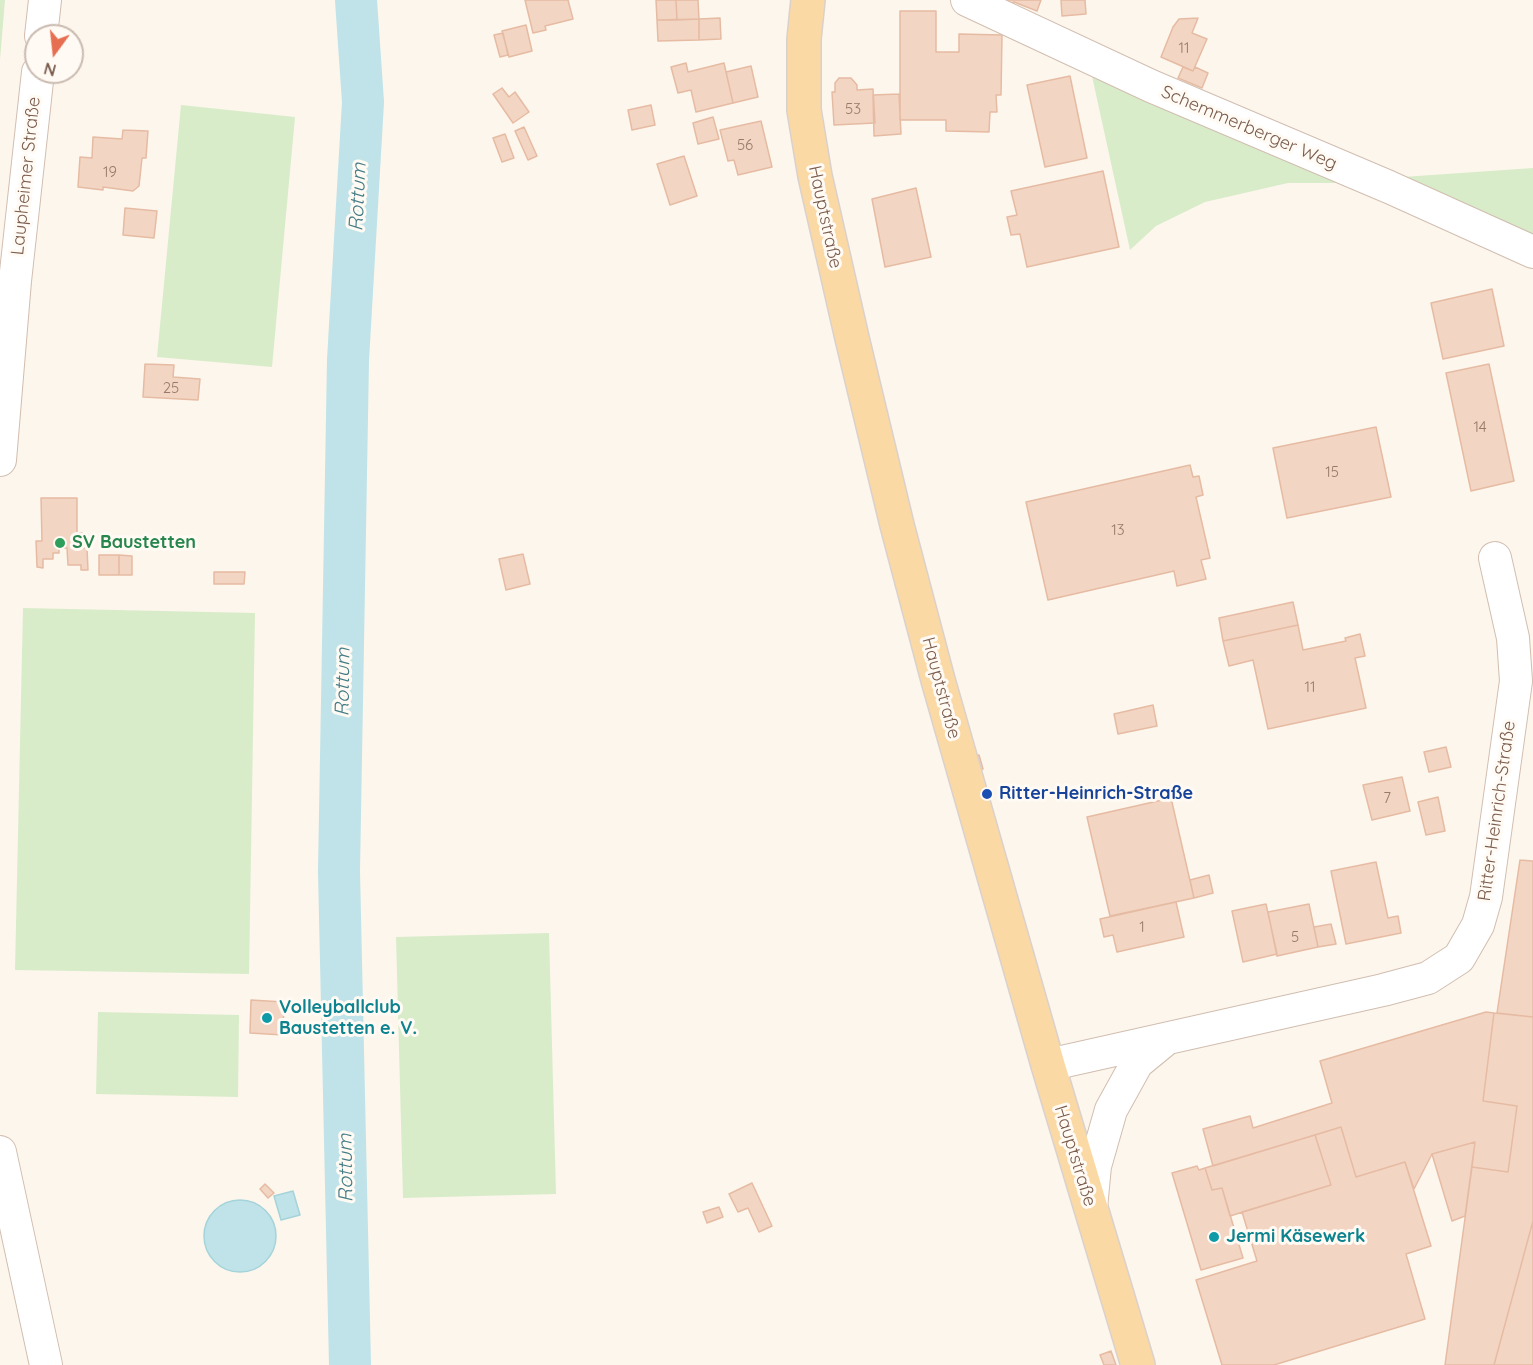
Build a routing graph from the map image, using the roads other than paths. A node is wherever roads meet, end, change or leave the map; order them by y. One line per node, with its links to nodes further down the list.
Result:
1 (45, 0): 4 (street)
2 (808, 0): 11 (main road, Hauptstraße)
3 (967, 0): 6 (street, Schemmerberger Weg)
4 (43, 24)
5 (36, 84): 7 (street, Laupheimer Straße)
6 (1533, 252)
7 (7, 280): 8 (street, Laupheimer Straße)
8 (0, 460)
9 (1495, 558): 10 (street, Ritter-Heinrich-Straße)
10 (1168, 1037): 11 (street, Ritter-Heinrich-Straße); 13 (street)
11 (1048, 1065): 13 (main road, Hauptstraße)
12 (0, 1152): 14 (street)
13 (1091, 1209): 15 (main road, Hauptstraße)
14 (46, 1365)
15 (1138, 1365)

